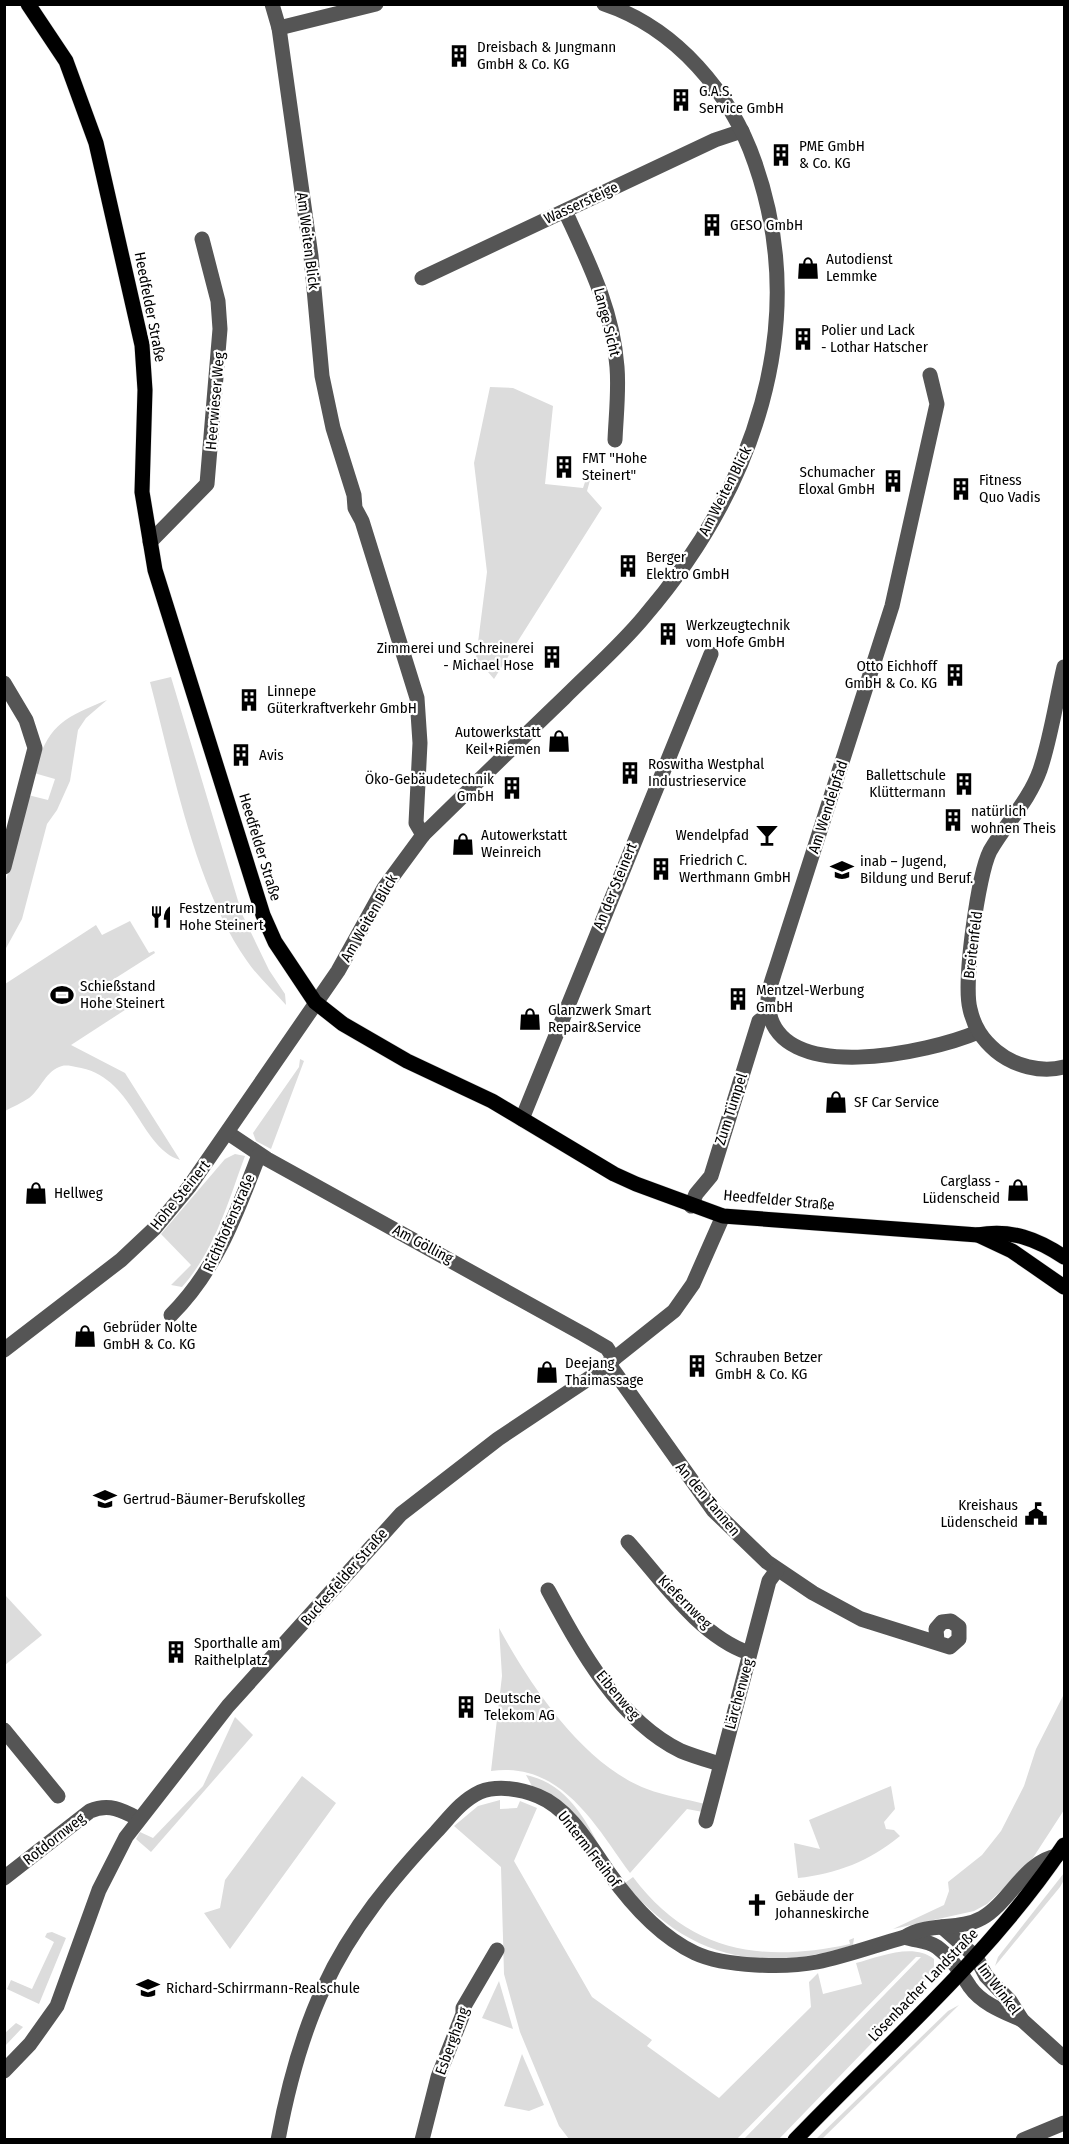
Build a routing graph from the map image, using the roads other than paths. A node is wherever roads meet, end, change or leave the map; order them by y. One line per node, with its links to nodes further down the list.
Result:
1 (28, 4): 12 (main road, Heedfelder Straße)
2 (272, 4): 5 (street, Am Weiten Blick)
3 (376, 4): 5 (street)
4 (604, 4): 6 (street, Am Weiten Blick)
5 (279, 28): 16 (street, Am Weiten Blick)
6 (742, 131): 7 (street, Wassersteige); 16 (street, Am Weiten Blick)
7 (565, 211): 9 (street, Wassersteige); 11 (street, Lange Sicht)
8 (202, 238): 12 (street, Heerwieser Weg)
9 (422, 278)
10 (930, 375): 19 (street, Am Wendelpfad)
11 (615, 440)
12 (150, 542): 18 (main road, Heedfelder Straße)
13 (711, 654): 22 (street, An der Steinert)
14 (1065, 667): 20 (street, Breitenfeld)
15 (4, 683): 17 (street)
16 (423, 835): 18 (street, Am Weiten Blick)
17 (4, 867)
18 (315, 1002): 22 (main road, Heedfelder Straße); 23 (street, Hohe Steinert)
19 (770, 1014): 20 (street); 25 (street, Zum Tümpel)
20 (978, 1032): 21 (street, Breitenfeld)
21 (1065, 1067)
22 (522, 1119): 25 (main road, Heedfelder Straße)
23 (228, 1133): 24 (street, Am Gölling); 31 (street, Hohe Steinert)
24 (259, 1155): 30 (street, Richthofenstraße); 32 (street, Am Gölling)
25 (691, 1206): 26 (main road, Heedfelder Straße)
26 (723, 1215): 27 (main road, Heedfelder Straße); 32 (street, Buckesfelder Straße)
27 (978, 1235): 28 (main road, Heedfelder Straße); 29 (main road, Heedfelder Straße)
28 (1065, 1257)
29 (1065, 1287)
30 (171, 1315)
31 (4, 1350)
32 (612, 1361): 34 (street, An den Tannen); 41 (street, Buckesfelder Straße)
33 (628, 1542): 37 (street, Kiefernweg)
34 (777, 1570): 36 (street, An den Tannen); 37 (street, Lärchenweg)
35 (548, 1590): 39 (street, Eibenweg)
36 (937, 1641)
37 (749, 1653): 39 (street, Lärchenweg)
38 (4, 1730): 40 (street)
39 (720, 1764): 42 (street, Lärchenweg)
40 (58, 1796)
41 (139, 1819): 44 (street, Rotdornweg); 52 (street, Buckesfelder Straße)
42 (706, 1821)
43 (1061, 1850): 45 (street, Unterm Freihof); 48 (main road, Lösenbacher Landstraße)
44 (4, 1878)
45 (942, 1927): 46 (street, Unterm Freihof); 48 (street)
46 (905, 1937): 49 (street); 54 (street, Unterm Freihof)
47 (497, 1950): 55 (street, Esberghang)
48 (976, 1958): 49 (main road, Lösenbacher Landstraße); 50 (street, Im Winkel)
49 (963, 1972): 50 (street, Im Winkel); 56 (main road, Lösenbacher Landstraße)
50 (1022, 2020): 51 (street, Im Winkel)
51 (1065, 2058)
52 (4, 2071)
53 (1065, 2123): 57 (street)
54 (278, 2139)
55 (422, 2139)
56 (795, 2139)
57 (1023, 2139)

